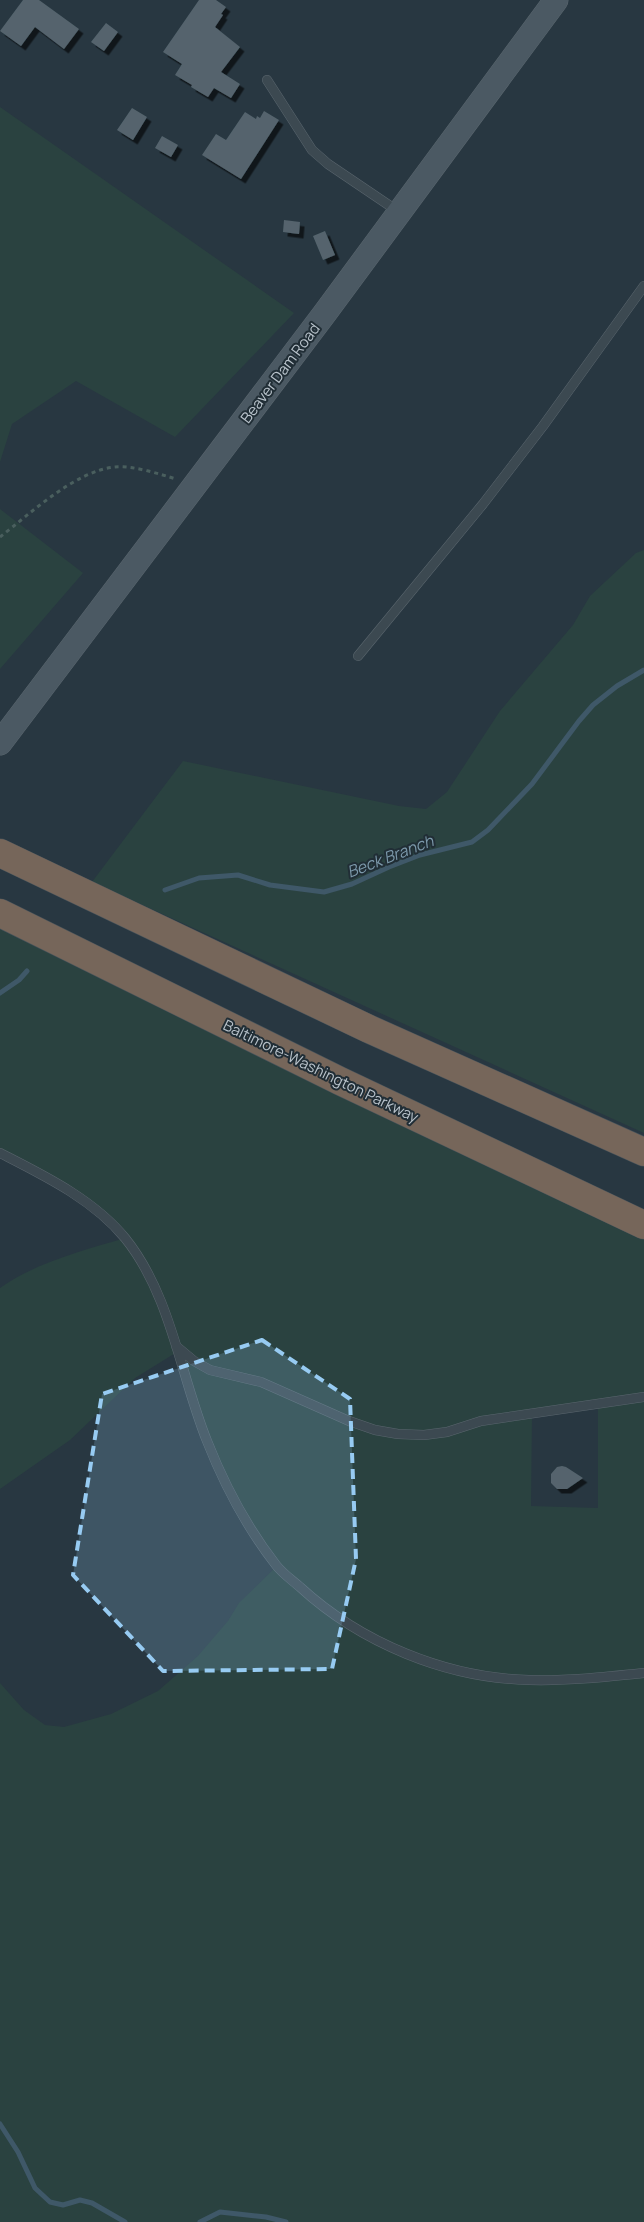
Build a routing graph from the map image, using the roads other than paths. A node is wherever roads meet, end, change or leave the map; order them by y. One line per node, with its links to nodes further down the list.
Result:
1 (556, 0): 3 (street, Beaver Dam Road)
2 (267, 80): 3 (lane)
3 (399, 213): 6 (street, Beaver Dam Road)
4 (644, 286): 5 (lane)
5 (358, 656)
6 (0, 743)
7 (0, 853): 9 (highway)
8 (0, 913): 11 (highway, Baltimore-Washington Parkway)
9 (644, 1152)
10 (0, 1153): 12 (lane)
11 (644, 1225)
12 (175, 1346): 13 (lane); 14 (lane)
13 (644, 1397)
14 (644, 1673)

